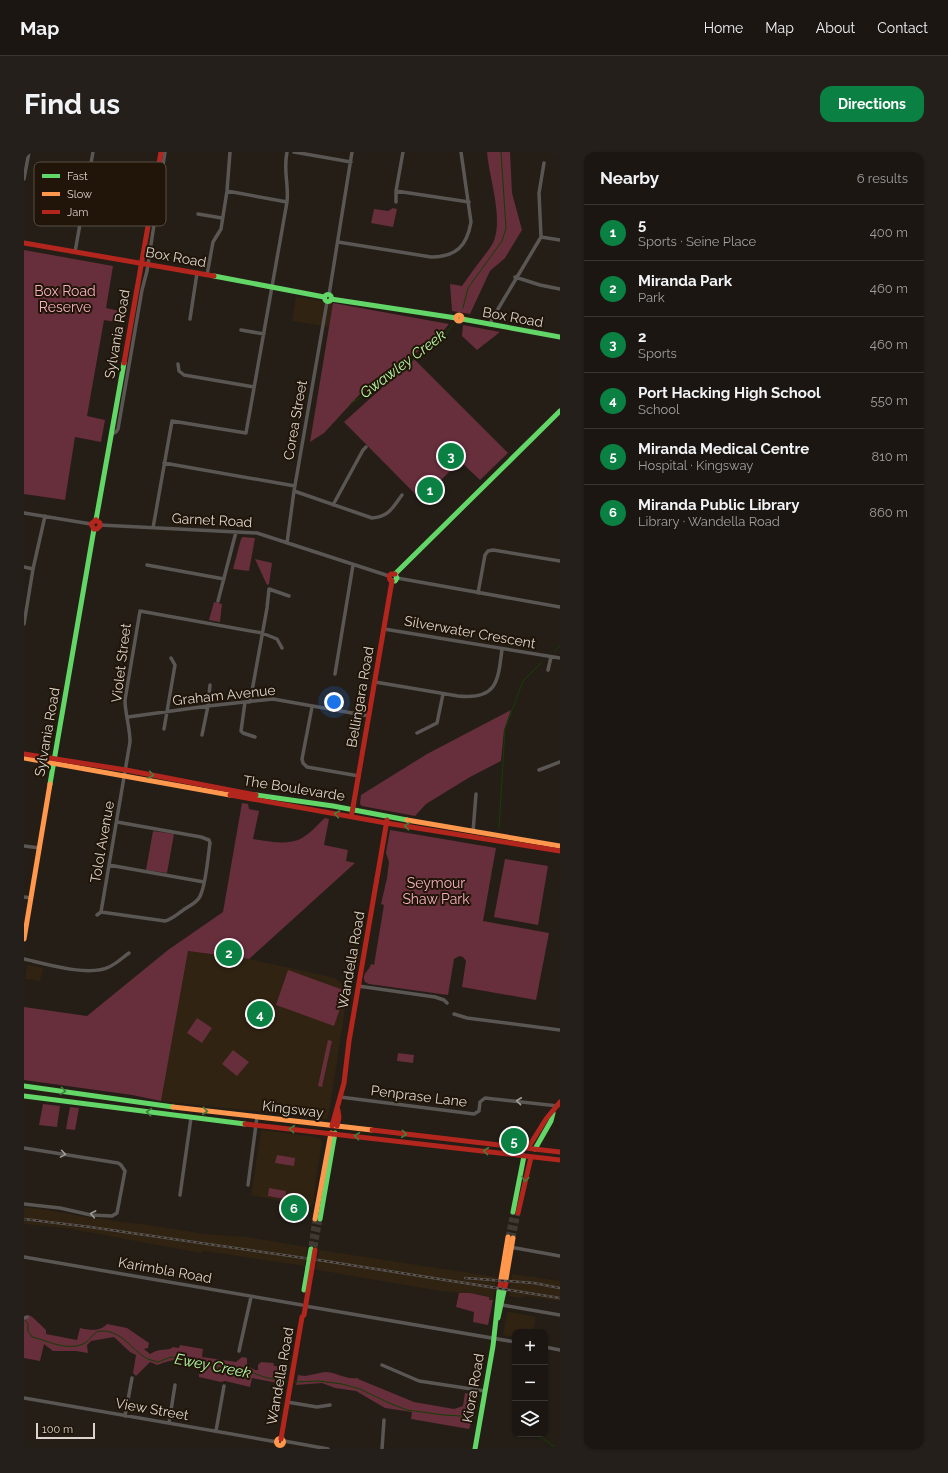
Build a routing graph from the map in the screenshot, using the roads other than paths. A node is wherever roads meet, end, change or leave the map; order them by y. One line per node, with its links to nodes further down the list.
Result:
1 (29, 152): 16 (street)
2 (93, 152): 11 (street)
3 (161, 152): 12 (street, Sylvania Road)
4 (164, 152): 13 (street)
5 (230, 152): 17 (street)
6 (287, 152): 19 (street)
7 (294, 152): 14 (street)
8 (352, 152): 14 (street, Corea Street)
9 (403, 152): 18 (street)
10 (461, 152): 21 (street)
11 (91, 162)
12 (159, 162)
13 (163, 162)
14 (350, 162): 29 (street, Corea Street)
15 (544, 164): 27 (street)
16 (24, 180)
17 (227, 191): 19 (street); 23 (street)
18 (396, 192): 20 (street); 21 (street)
19 (287, 202): 37 (street)
20 (396, 202)
21 (469, 202): 29 (street)
22 (198, 214): 23 (street)
23 (222, 218): 35 (street)
24 (80, 226): 31 (street)
25 (148, 226): 32 (street, Sylvania Road)
26 (154, 226): 33 (street)
27 (541, 237): 28 (street); 36 (street)
28 (560, 240)
29 (338, 242): 39 (street, Corea Street)
30 (24, 243): 31 (street, Box Road)
31 (75, 252): 32 (street, Box Road)
32 (141, 264): 33 (street, Box Road); 48 (street, Sylvania Road)
33 (148, 265): 34 (street, Box Road); 48 (street)
34 (197, 273): 35 (street, Box Road); 40 (street)
35 (207, 275): 37 (street, Box Road)
36 (516, 277): 38 (street); 41 (street)
37 (272, 287): 39 (street, Box Road); 43 (street)
38 (560, 289)
39 (328, 298): 41 (street, Box Road); 51 (street, Corea Street)
40 (190, 319)
41 (490, 325): 44 (street, Box Road)
42 (241, 330): 43 (street)
43 (264, 334): 46 (street)
44 (560, 337)
45 (178, 364): 46 (street)
46 (254, 388): 50 (street)
47 (560, 411): 65 (street)
48 (112, 434): 56 (street, Sylvania Road)
49 (366, 447): 53 (street)
50 (164, 463): 51 (street); 57 (street)
51 (294, 489): 53 (street); 59 (street, Corea Street)
52 (402, 495): 53 (street)
53 (333, 504)
54 (24, 513): 55 (street, Garnet Road)
55 (45, 516): 56 (street, Garnet Road); 64 (street)
56 (95, 524): 57 (street, Garnet Road); 98 (street, Sylvania Road)
57 (153, 528): 58 (street, Garnet Road)
58 (236, 532): 59 (street, Garnet Road); 66 (street)
59 (287, 542): 61 (street, Garnet Road)
60 (560, 560): 67 (street)
61 (353, 565): 65 (street, Garnet Road); 81 (street)
62 (147, 566): 66 (street)
63 (24, 567): 64 (street)
64 (33, 569): 70 (street)
65 (393, 577): 67 (street, Garnet Road); 73 (street, Bellingara Road)
66 (224, 579): 69 (street)
67 (478, 593): 71 (street, Garnet Road)
68 (289, 596): 74 (street)
69 (218, 601)
70 (25, 605): 72 (street)
71 (560, 607)
72 (24, 624)
73 (384, 629): 76 (street, Silverwater Crescent); 82 (street, Bellingara Road)
74 (262, 633): 75 (street); 86 (street); 91 (street, Violet Street)
75 (282, 648)
76 (502, 649): 77 (street, Silverwater Crescent); 84 (street)
77 (551, 657): 79 (street, Silverwater Crescent); 80 (street, Silverwater Crescent)
78 (171, 658): 89 (street)
79 (560, 658)
80 (548, 670)
81 (335, 674)
82 (375, 682): 84 (street); 90 (street, Bellingara Road)
83 (210, 685): 87 (street)
84 (443, 694): 93 (street)
85 (245, 702): 86 (street, Graham Avenue); 87 (street, Graham Avenue); 95 (street)
86 (250, 702): 88 (street, Graham Avenue)
87 (208, 706): 89 (street, Graham Avenue); 94 (street)
88 (312, 707): 90 (street, Graham Avenue); 103 (street)
89 (167, 712): 91 (street, Graham Avenue); 92 (street)
90 (369, 716): 103 (street, Bellingara Road)
91 (128, 717): 100 (street, Violet Street)
92 (164, 729)
93 (417, 733)
94 (202, 735)
95 (255, 737)
96 (24, 754): 98 (street, The Boulevarde)
97 (24, 758): 98 (street, The Boulevarde)
98 (54, 761): 100 (street, The Boulevarde); 102 (street, The Boulevarde); 113 (street, Sylvania Road)
99 (560, 762): 101 (street)
100 (126, 770): 102 (street, Tolol Avenue); 105 (street, The Boulevarde, one-way to 105)
101 (539, 770)
102 (125, 776): 107 (street, The Boulevarde, one-way to 102); 108 (street, Tolol Avenue)
103 (359, 776): 105 (street, Bellingara Road)
104 (476, 794): 110 (street)
105 (353, 810): 106 (street, The Boulevarde); 107 (street, Bellingara Road)
106 (388, 816): 109 (street, Wandella Road); 110 (street, The Boulevarde)
107 (352, 817): 109 (street, The Boulevarde)
108 (117, 822): 115 (street, Tolol Avenue); 116 (street)
109 (386, 823): 114 (street, The Boulevarde, one-way to 109); 124 (street, Wandella Road)
110 (474, 832): 112 (street, The Boulevarde)
111 (24, 846): 113 (street)
112 (560, 846)
113 (40, 848): 118 (street, Sylvania Road)
114 (560, 851)
115 (109, 865): 116 (street); 119 (street, Tolol Avenue)
116 (204, 882): 119 (street)
117 (24, 897): 118 (street)
118 (31, 898): 121 (street, Sylvania Road)
119 (102, 912): 120 (street)
120 (97, 915)
121 (24, 938)
122 (129, 953): 123 (street)
123 (24, 959)
124 (358, 986): 125 (street); 130 (street, Wandella Road)
125 (447, 1003)
126 (454, 1014): 127 (street)
127 (560, 1030)
128 (24, 1086): 132 (street, Kingsway, one-way to 132)
129 (24, 1096): 135 (street, Kingsway, one-way to 129)
130 (340, 1097): 131 (street, Penprase Lane, one-way to 130); 137 (street, Wandella Road)
131 (559, 1104): 133 (street)
132 (192, 1110): 134 (street, Kingsway, one-way to 134); 135 (street)
133 (554, 1112): 140 (street); 141 (street)
134 (257, 1117): 136 (street); 137 (street, Kingsway)
135 (191, 1118): 136 (street, Kingsway); 147 (street)
136 (256, 1124): 138 (street, Kingsway, one-way to 136); 146 (street)
137 (335, 1126): 138 (street, Wandella Road); 140 (street, Kingsway, one-way to 140)
138 (333, 1133): 143 (street, Kingsway, one-way to 138); 149 (street, Wandella Road)
139 (24, 1148): 148 (street, one-way to 148)
140 (528, 1148): 141 (street, Kingsway); 143 (street)
141 (535, 1149): 142 (street, Kingsway); 144 (street)
142 (560, 1152)
143 (524, 1156): 144 (street, Kingsway); 144 (street, one-way to 143)
144 (531, 1157): 145 (street, Kingsway)
145 (560, 1160)
146 (248, 1184)
147 (180, 1195)
148 (24, 1204)
149 (318, 1219)
150 (511, 1237): 151 (street, Kiora Road)
151 (509, 1247): 153 (street); 155 (street, Kiora Road)
152 (313, 1248): 158 (street, Wandella Road, bridge)
153 (560, 1256)
154 (24, 1257): 156 (street, Karimbla Road)
155 (503, 1285): 157 (street, Kiora Road); 160 (street, Kiora Road)
156 (251, 1297): 158 (street, Karimbla Road); 165 (street)
157 (502, 1305): 159 (street); 160 (street, Kiora Road)
158 (303, 1306): 161 (street, Karimbla Road); 172 (street, Wandella Road)
159 (560, 1315)
160 (495, 1330): 161 (street, Kiora Road)
161 (494, 1339): 162 (street, Karimbla Road); 170 (street, Kiora Road)
162 (512, 1342)
163 (548, 1348): 164 (street)
164 (560, 1350)
165 (239, 1351)
166 (382, 1365): 170 (street)
167 (132, 1378): 174 (street)
168 (175, 1385): 176 (street)
169 (224, 1386): 177 (street)
170 (485, 1391): 181 (street, Kiora Road)
171 (24, 1398): 174 (street, View Street)
172 (287, 1402): 173 (street); 178 (street, Wandella Road)
173 (330, 1405)
174 (125, 1416): 176 (street, View Street)
175 (384, 1420): 180 (street)
176 (169, 1423): 177 (street, View Street)
177 (216, 1432): 178 (street, View Street)
178 (280, 1444): 179 (street, View Street)
179 (328, 1449)
180 (382, 1449)
181 (475, 1449)

